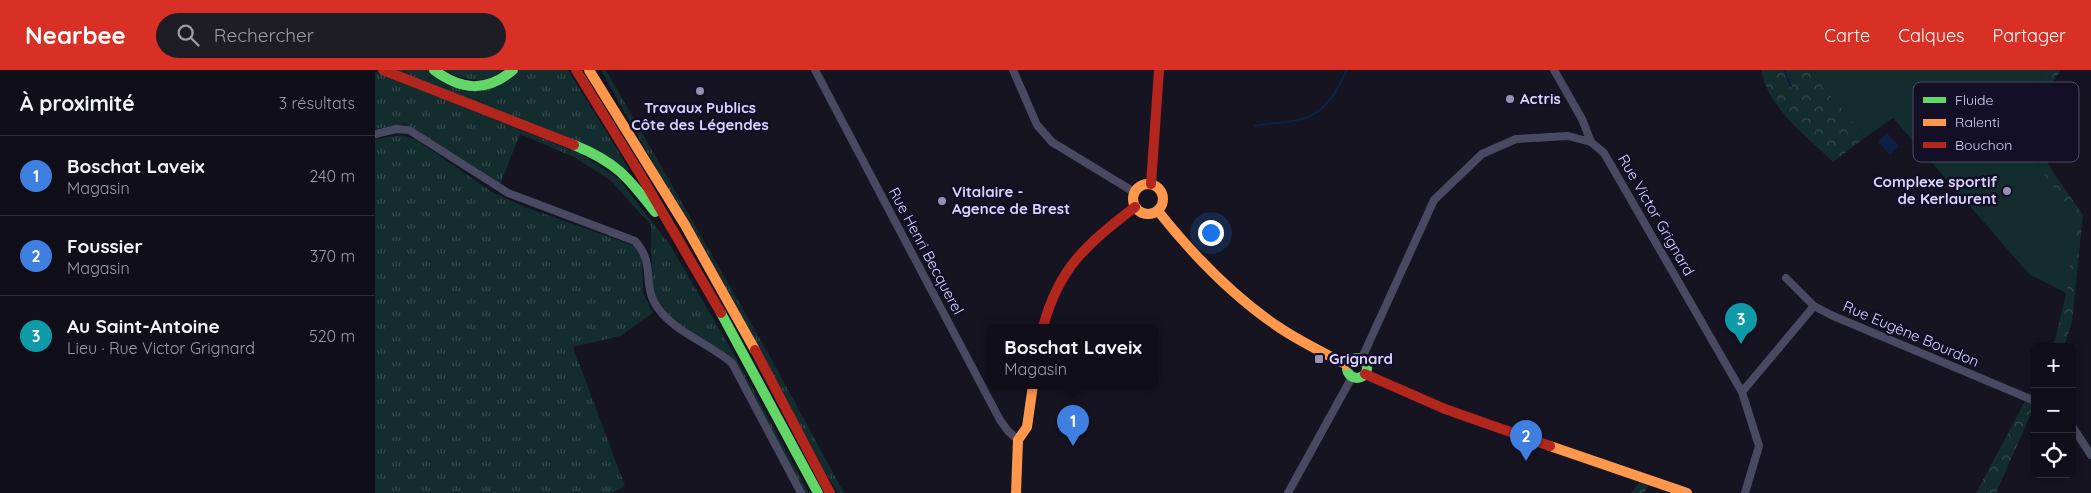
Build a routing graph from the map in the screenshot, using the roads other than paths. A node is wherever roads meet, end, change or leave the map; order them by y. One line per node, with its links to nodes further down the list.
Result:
1 (383, 70): 20 (main road)
2 (433, 70): 3 (main road)
3 (513, 70)
4 (576, 70): 20 (main road)
5 (589, 70): 12 (main road)
6 (595, 70): 12 (main road)
7 (815, 70): 30 (street, Rue Henri Becquerel)
8 (1013, 70): 15 (street)
9 (1159, 70): 14 (main road)
10 (1554, 70): 13 (street)
11 (375, 134): 32 (street)
12 (631, 138): 34 (main road)
13 (1591, 142): 22 (street); 27 (street, Rue Victor Grignard)
14 (1151, 184): 15 (main road); 17 (main road)
15 (1134, 192): 16 (main road)
16 (1135, 208): 17 (main road); 21 (main road)
17 (1158, 211): 23 (main road)
18 (1786, 278): 19 (street, Rue Eugène Bourdon)
19 (1814, 306): 27 (street); 28 (street, Rue Eugène Bourdon)
20 (725, 319): 33 (main road)
21 (1044, 324)
22 (1361, 360): 23 (main road); 24 (main road)
23 (1347, 365): 25 (main road)
24 (1365, 374): 25 (main road); 37 (main road)
25 (1352, 377): 36 (street)
26 (1032, 389): 30 (main road)
27 (1742, 392): 38 (street, Rue Victor Grignard)
28 (2031, 399)
29 (2076, 432): 31 (street)
30 (1018, 440): 35 (main road)
31 (2091, 455)
32 (801, 493)
33 (818, 493)
34 (830, 493)
35 (1016, 493)
36 (1288, 493)
37 (1687, 493)
38 (1745, 493)

